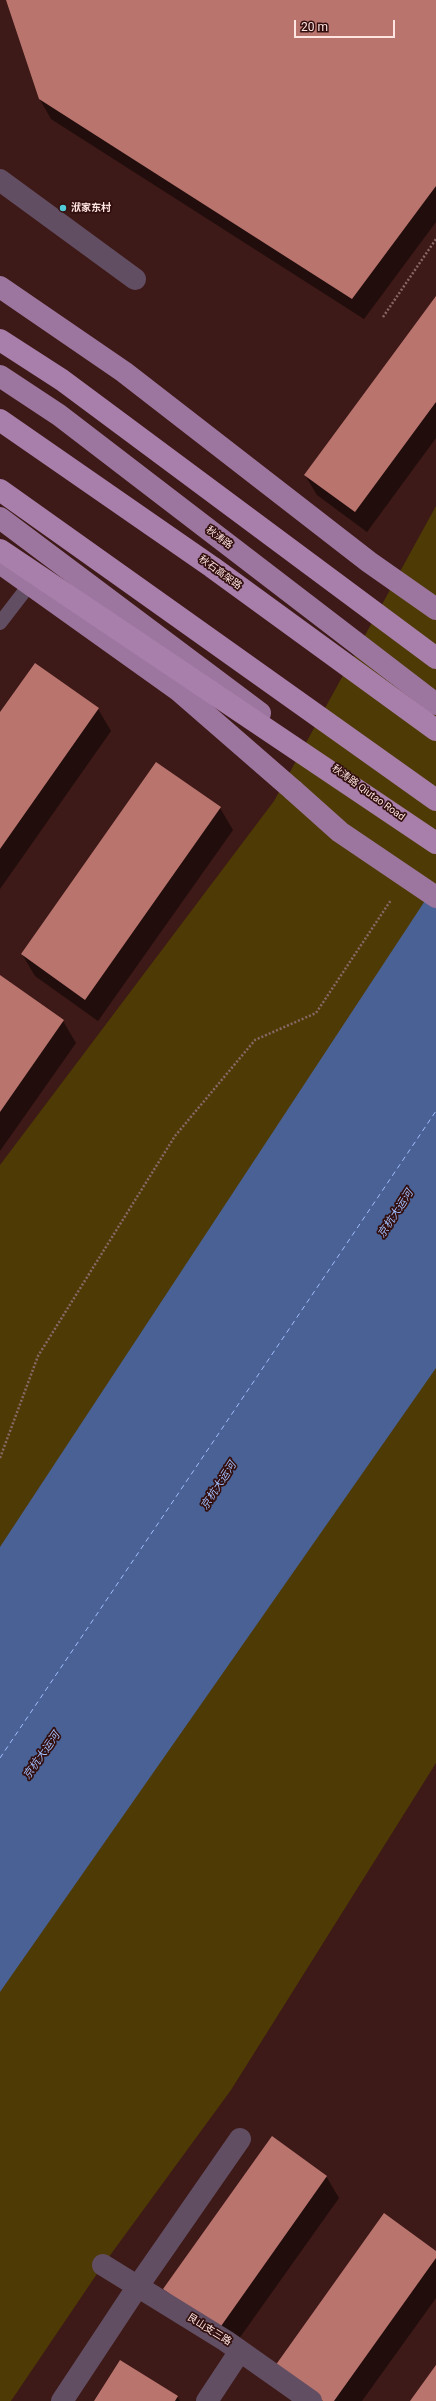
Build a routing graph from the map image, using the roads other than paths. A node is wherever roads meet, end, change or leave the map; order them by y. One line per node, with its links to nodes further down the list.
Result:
1 (0, 180): 2 (street)
2 (135, 280)
3 (0, 286): 12 (main road)
4 (0, 340): 14 (highway)
5 (0, 376): 15 (main road, 秋涛路)
6 (0, 420): 16 (highway, 秋石高架路)
7 (0, 490): 17 (highway)
8 (0, 518): 18 (main road, 秋涛路 Qiutao Road, bridge)
9 (0, 550): 18 (highway, bridge)
10 (0, 563): 11 (main road)
11 (30, 584): 13 (lane); 19 (main road, bridge)
12 (431, 606)
13 (0, 624)
14 (436, 658)
15 (436, 704)
16 (436, 730)
17 (436, 800)
18 (436, 843)
19 (436, 897)
20 (240, 2139): 22 (street)
21 (103, 2265): 22 (street, 艮山支三路)
22 (138, 2286): 23 (street, 艮山支三路); 24 (street)
23 (240, 2351): 25 (street); 26 (street, 艮山支三路)
24 (62, 2401)
25 (208, 2401)
26 (311, 2401)

